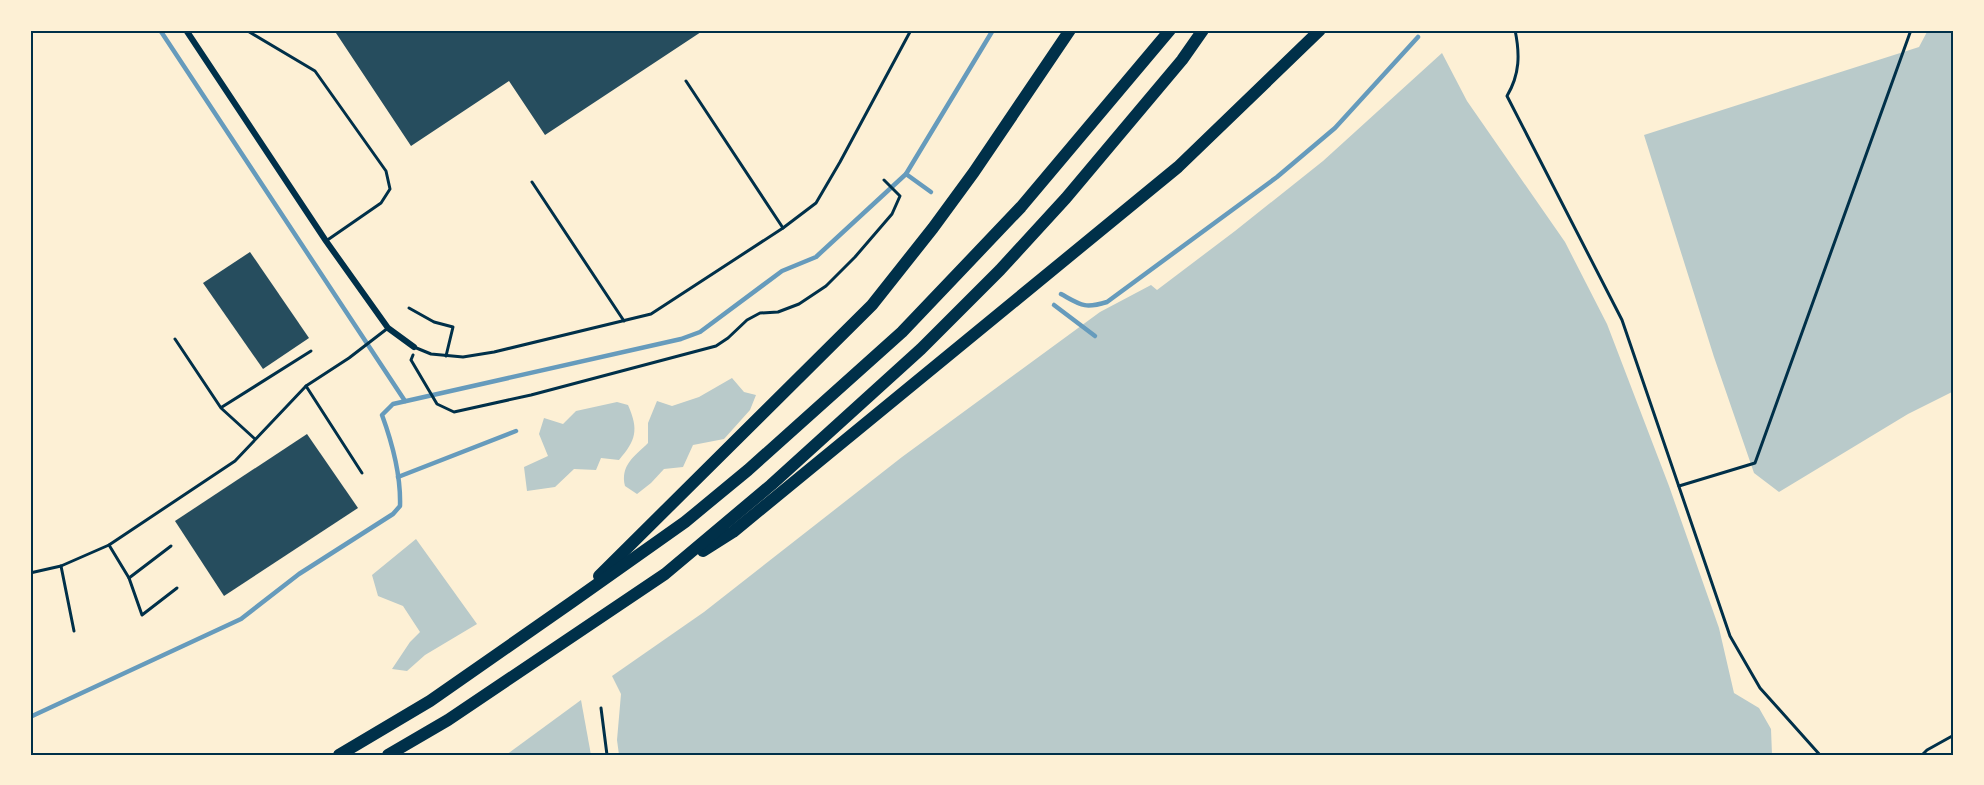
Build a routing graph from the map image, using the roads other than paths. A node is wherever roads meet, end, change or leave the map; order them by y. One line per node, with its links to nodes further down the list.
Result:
1 (186, 30): 11 (street)
2 (246, 30): 11 (lane)
3 (911, 30): 10 (lane)
4 (1070, 30): 30 (highway)
5 (1170, 30): 30 (highway)
6 (1203, 30): 27 (highway)
7 (1320, 30): 27 (highway)
8 (686, 81): 10 (lane)
9 (532, 182): 13 (lane)
10 (783, 228): 13 (lane)
11 (326, 241): 14 (street)
12 (409, 308): 18 (lane)
13 (624, 321): 18 (lane)
14 (388, 328): 16 (street); 19 (lane)
15 (175, 339): 20 (lane)
16 (414, 348): 18 (lane)
17 (311, 351): 20 (lane)
18 (446, 356)
19 (306, 386): 21 (lane); 22 (lane)
20 (221, 408): 21 (lane)
21 (255, 439): 23 (lane)
22 (362, 473)
23 (109, 545): 25 (lane); 28 (lane)
24 (171, 546): 28 (lane)
25 (61, 566): 26 (lane); 31 (lane)
26 (30, 573)
27 (665, 574): 33 (highway)
28 (129, 578): 29 (lane)
29 (177, 588)
30 (572, 602): 32 (highway)
31 (74, 631)
32 (339, 755)
33 (388, 755)

